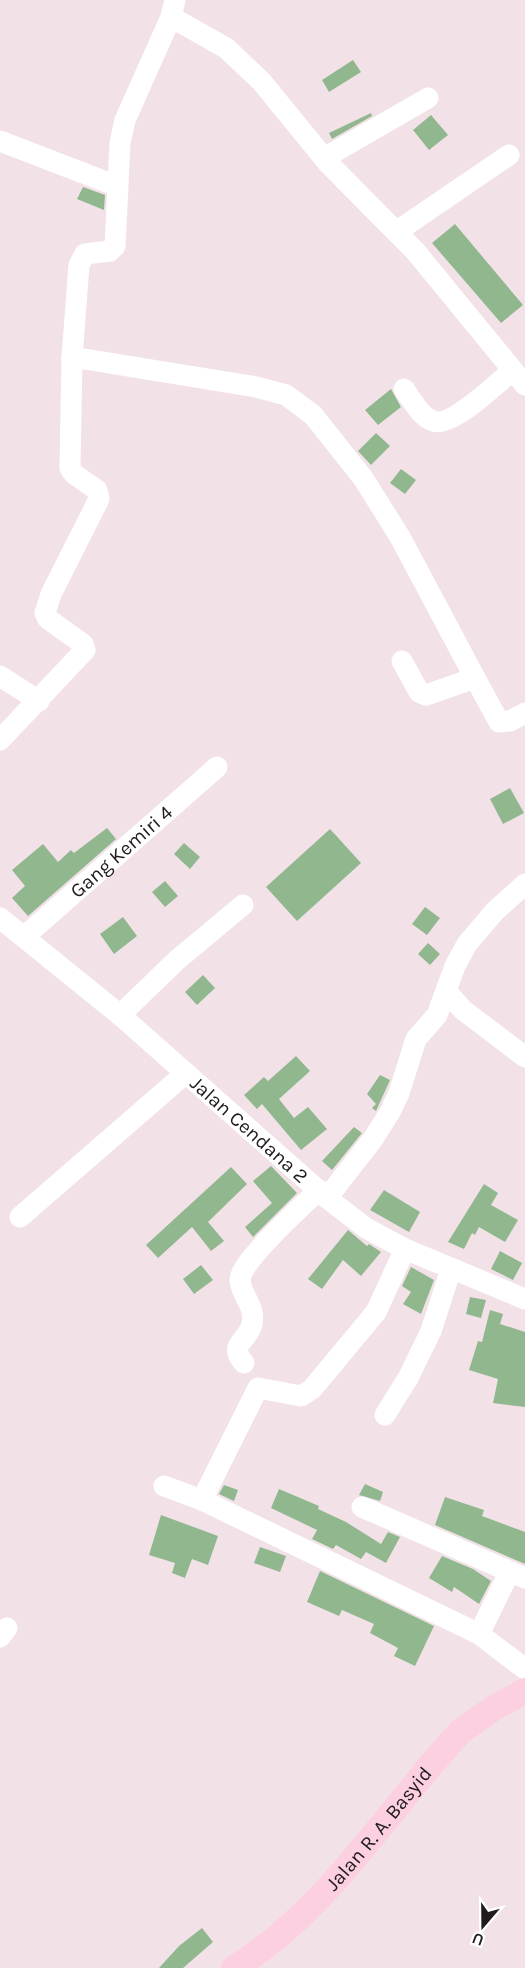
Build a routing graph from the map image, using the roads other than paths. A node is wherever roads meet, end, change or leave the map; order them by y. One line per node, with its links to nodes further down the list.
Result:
1 (173, 9): 5 (street); 6 (street)
2 (428, 98): 5 (street)
3 (0, 141): 6 (street)
4 (509, 155): 7 (street)
5 (324, 158): 7 (street)
6 (117, 186): 8 (street)
7 (396, 232): 9 (street)
8 (72, 357): 13 (street); 14 (street)
9 (521, 378): 10 (street)
10 (405, 389)
11 (402, 661): 13 (street)
12 (0, 676): 14 (street)
13 (476, 678): 15 (street)
14 (39, 701): 16 (street)
15 (525, 713)
16 (0, 740)
17 (216, 767): 21 (street, Gang Kemiri 4)
18 (525, 884): 22 (street)
19 (243, 905): 23 (street)
20 (0, 918): 21 (street, Jalan Cendana 2)
21 (25, 936): 23 (street, Jalan Cendana 2)
22 (446, 991): 24 (street); 26 (street)
23 (120, 1015): 25 (street, Jalan Cendana 2)
24 (525, 1057)
25 (186, 1073): 26 (street, Jalan Cendana 2); 27 (street)
26 (323, 1194): 28 (street, Jalan Cendana 2); 31 (street)
27 (20, 1217)
28 (405, 1249): 29 (street, Jalan Cendana 2); 34 (street)
29 (451, 1269): 30 (street, Jalan Cendana 2); 32 (street)
30 (525, 1299)
31 (244, 1363)
32 (385, 1415)
33 (164, 1486): 34 (street)
34 (202, 1500): 37 (street)
35 (363, 1507): 36 (street)
36 (517, 1575): 37 (street)
37 (479, 1634): 38 (street)
38 (525, 1670)
39 (525, 1691): 40 (main road, Jalan R. A. Basyid)
40 (234, 1968)

